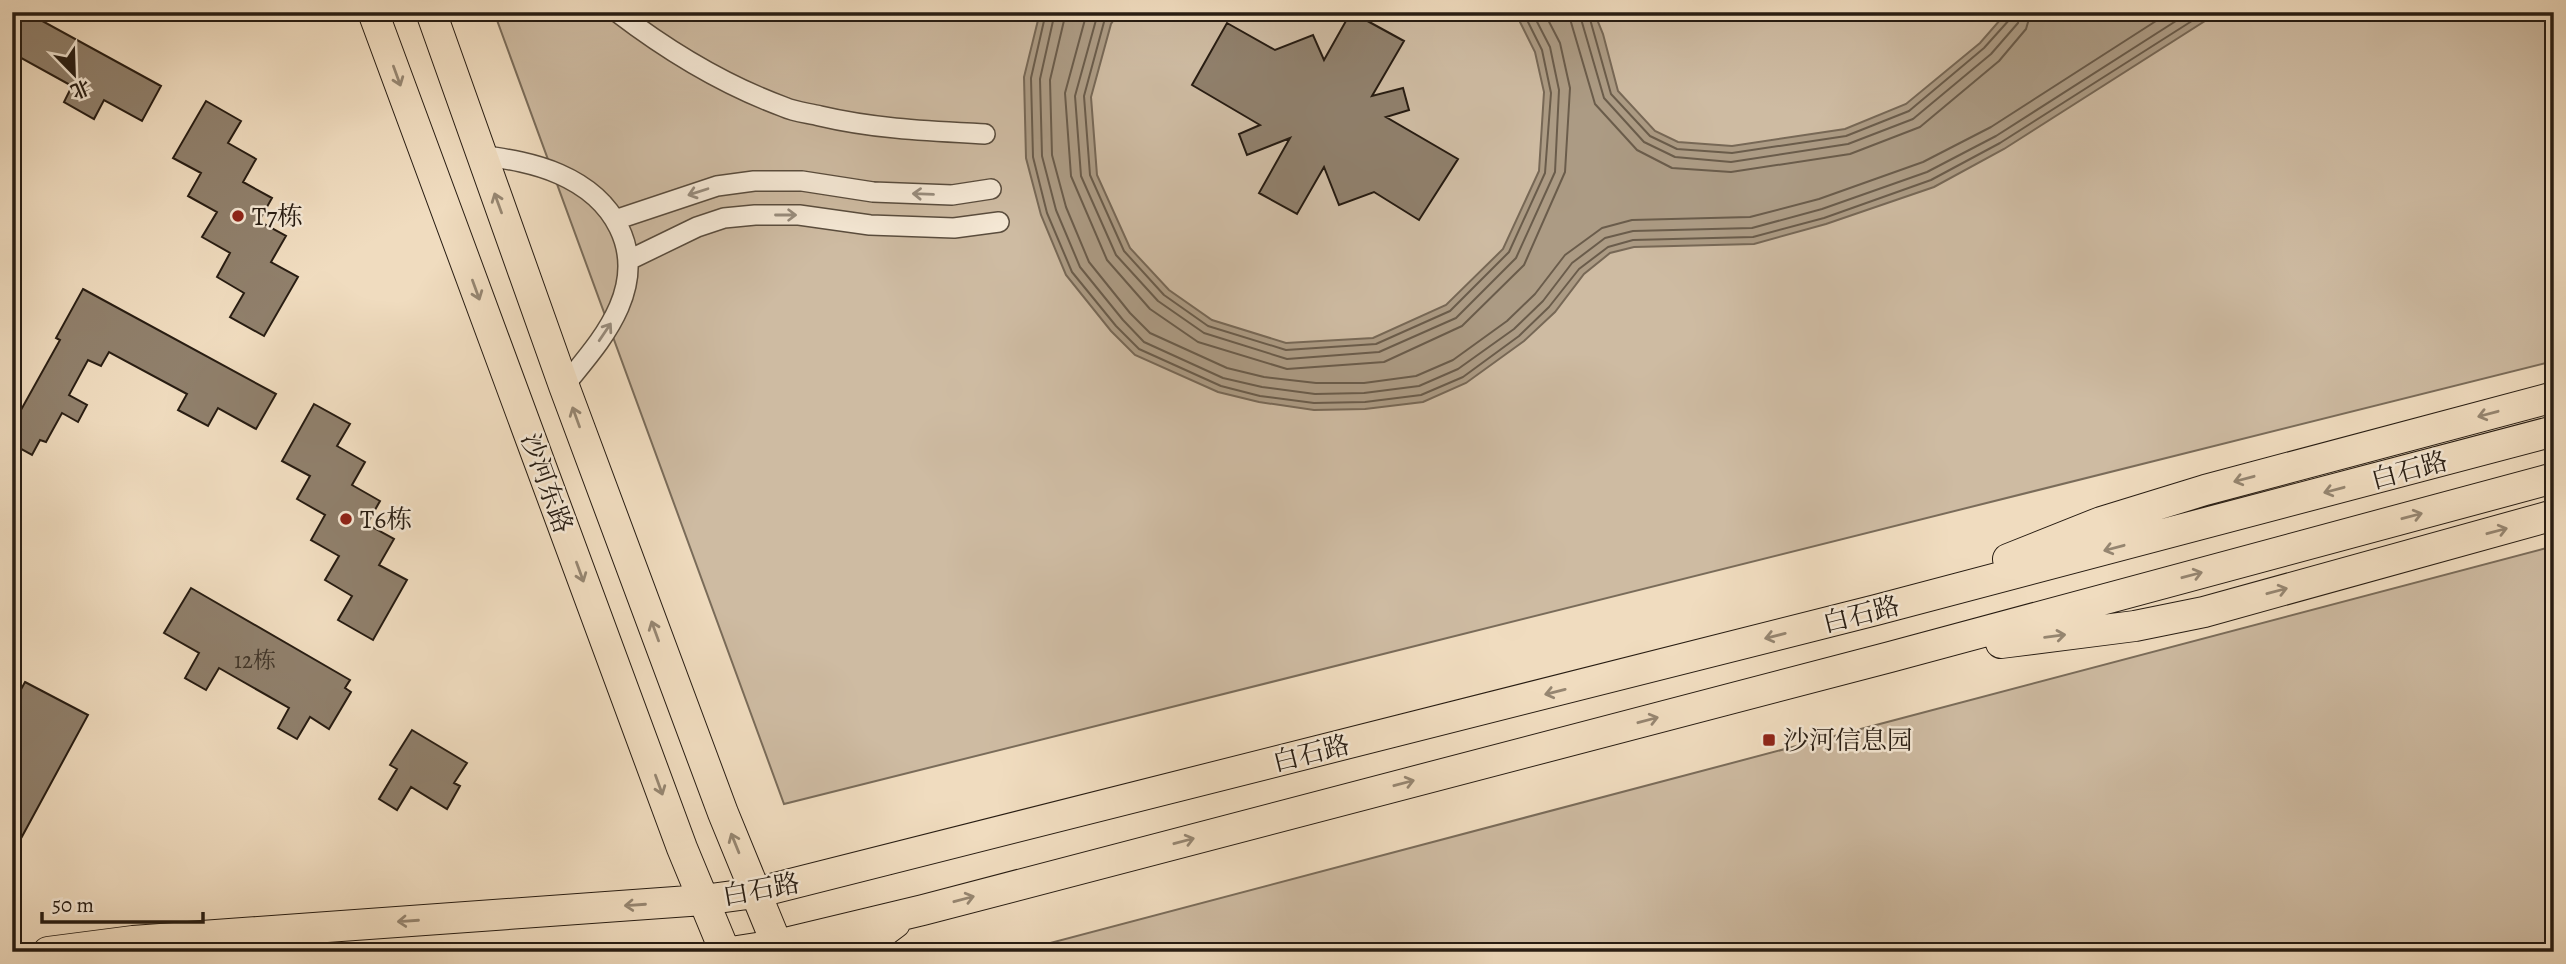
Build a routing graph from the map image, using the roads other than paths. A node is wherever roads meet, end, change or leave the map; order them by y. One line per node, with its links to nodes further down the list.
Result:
1 (373, 12): 18 (main road, 沙河东路, one-way to 18)
2 (431, 12): 5 (main road, 沙河东路)
3 (617, 12): 4 (street)
4 (985, 134)
5 (481, 155): 7 (street); 10 (main road, 沙河东路, one-way to 5)
6 (991, 190): 7 (street, one-way to 7)
7 (615, 220): 9 (street)
8 (999, 222): 9 (street, one-way to 8)
9 (629, 260): 10 (street, one-way to 9)
10 (564, 386): 17 (main road, 沙河东路, one-way to 10)
11 (2554, 397): 15 (main road, one-way to 15)
12 (2554, 431): 15 (main road, 白石路, one-way to 15)
13 (2554, 478): 16 (main road, 白石路, one-way to 13)
14 (2554, 515): 16 (main road, one-way to 14)
15 (1876, 610): 17 (main road, 白石路, one-way to 17)
16 (1890, 657): 19 (main road, 白石路, one-way to 16)
17 (755, 894): 18 (main road, 白石路); 20 (main road, 沙河东路)
18 (704, 900): 21 (main road, 白石路, one-way to 21); 22 (main road, 沙河东路)
19 (923, 910): 20 (main road, 白石路); 24 (main road)
20 (779, 948): 23 (main road, 白石路)
21 (48, 952)
22 (725, 952)
23 (731, 952)
24 (856, 952)

